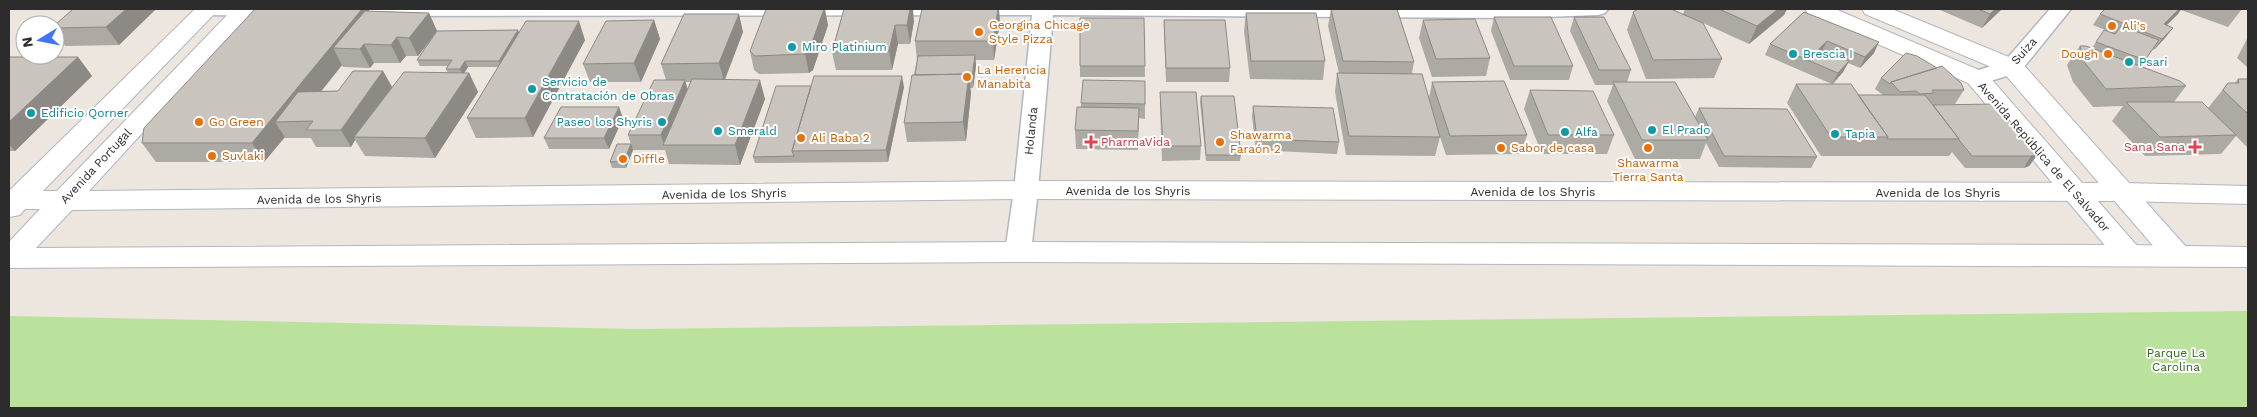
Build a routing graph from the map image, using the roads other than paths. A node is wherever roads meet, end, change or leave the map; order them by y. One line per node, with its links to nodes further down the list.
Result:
1 (208, 9): 2 (street); 17 (main road)
2 (245, 9): 8 (street); 16 (main road, Avenida Portugal)
3 (1043, 9): 4 (street); 9 (street); 12 (street, Holanda)
4 (1598, 9)
5 (1816, 9): 11 (main road, Avenida República de El Salvador)
6 (1873, 9): 10 (main road)
7 (2061, 9): 10 (street, Suiza)
8 (288, 10)
9 (317, 10)
10 (2012, 66): 11 (street, Suiza); 13 (main road)
11 (1976, 78): 14 (main road, Avenida República de El Salvador)
12 (1026, 190): 14 (main road, Avenida de los Shyris); 16 (main road, Avenida de los Shyris); 18 (street, Holanda)
13 (2122, 192): 14 (main road, Avenida de los Shyris); 15 (main road, Avenida de los Shyris); 20 (main road)
14 (2076, 194): 19 (main road, Avenida República de El Salvador)
15 (2248, 195)
16 (64, 201): 17 (main road, Avenida de los Shyris); 22 (main road, Avenida Portugal)
17 (12, 203)
18 (1018, 252): 19 (main road); 22 (main road)
19 (2129, 255): 20 (main road)
20 (2178, 256): 21 (main road)
21 (2248, 257)
22 (9, 258)

